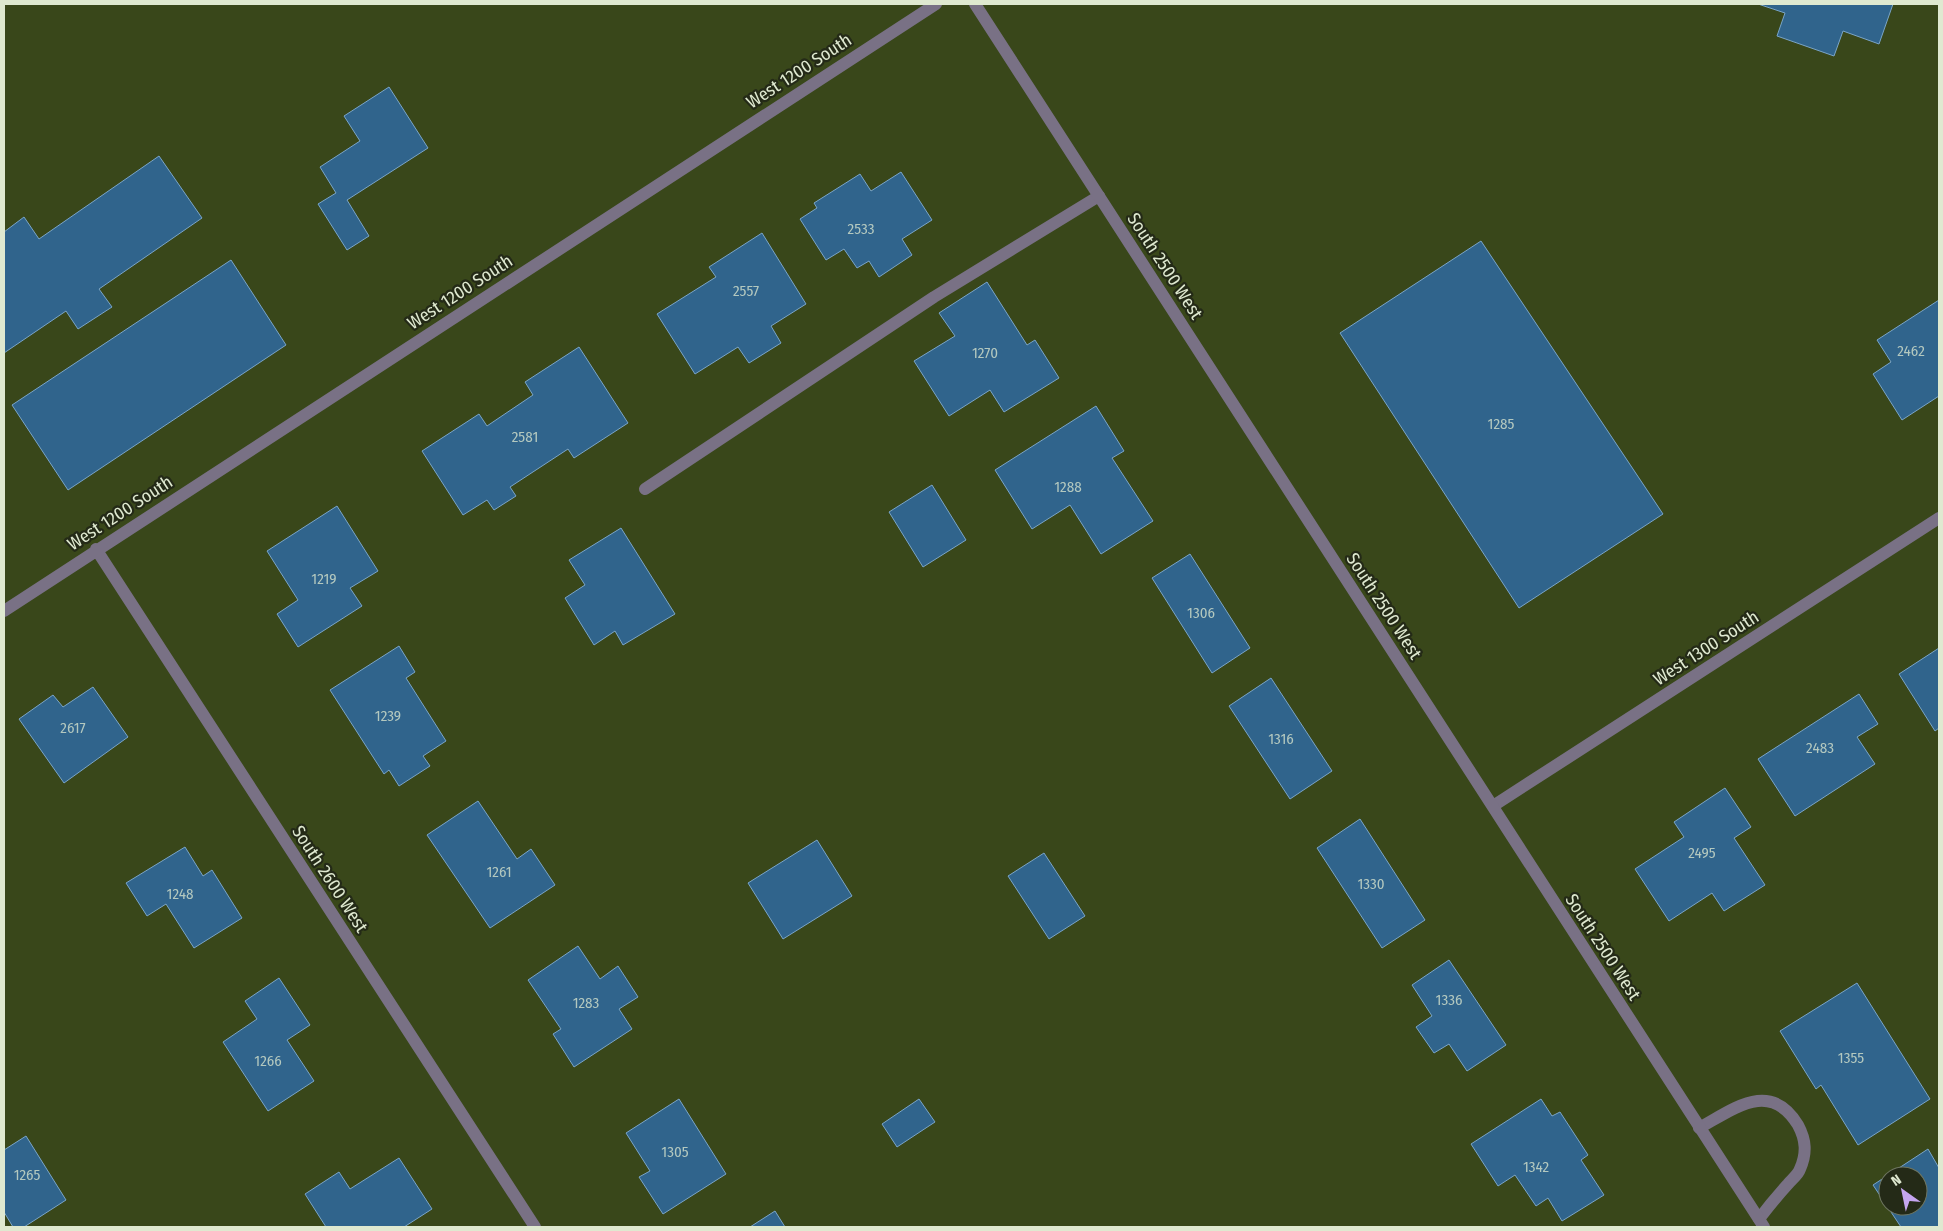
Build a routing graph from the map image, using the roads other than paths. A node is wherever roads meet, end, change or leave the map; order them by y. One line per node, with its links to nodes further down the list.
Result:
1 (936, 4): 6 (street, West 1200 South)
2 (975, 4): 3 (street, South 2500 West)
3 (1099, 196): 4 (street); 8 (street, South 2500 West)
4 (645, 489)
5 (1939, 518): 8 (street, West 1300 South)
6 (96, 550): 7 (street, West 1200 South); 11 (street, South 2600 West)
7 (4, 611)
8 (1492, 806): 9 (street, South 2500 West)
9 (1699, 1128): 10 (street, South 2500 West); 10 (street)
10 (1761, 1223)
11 (535, 1227)

